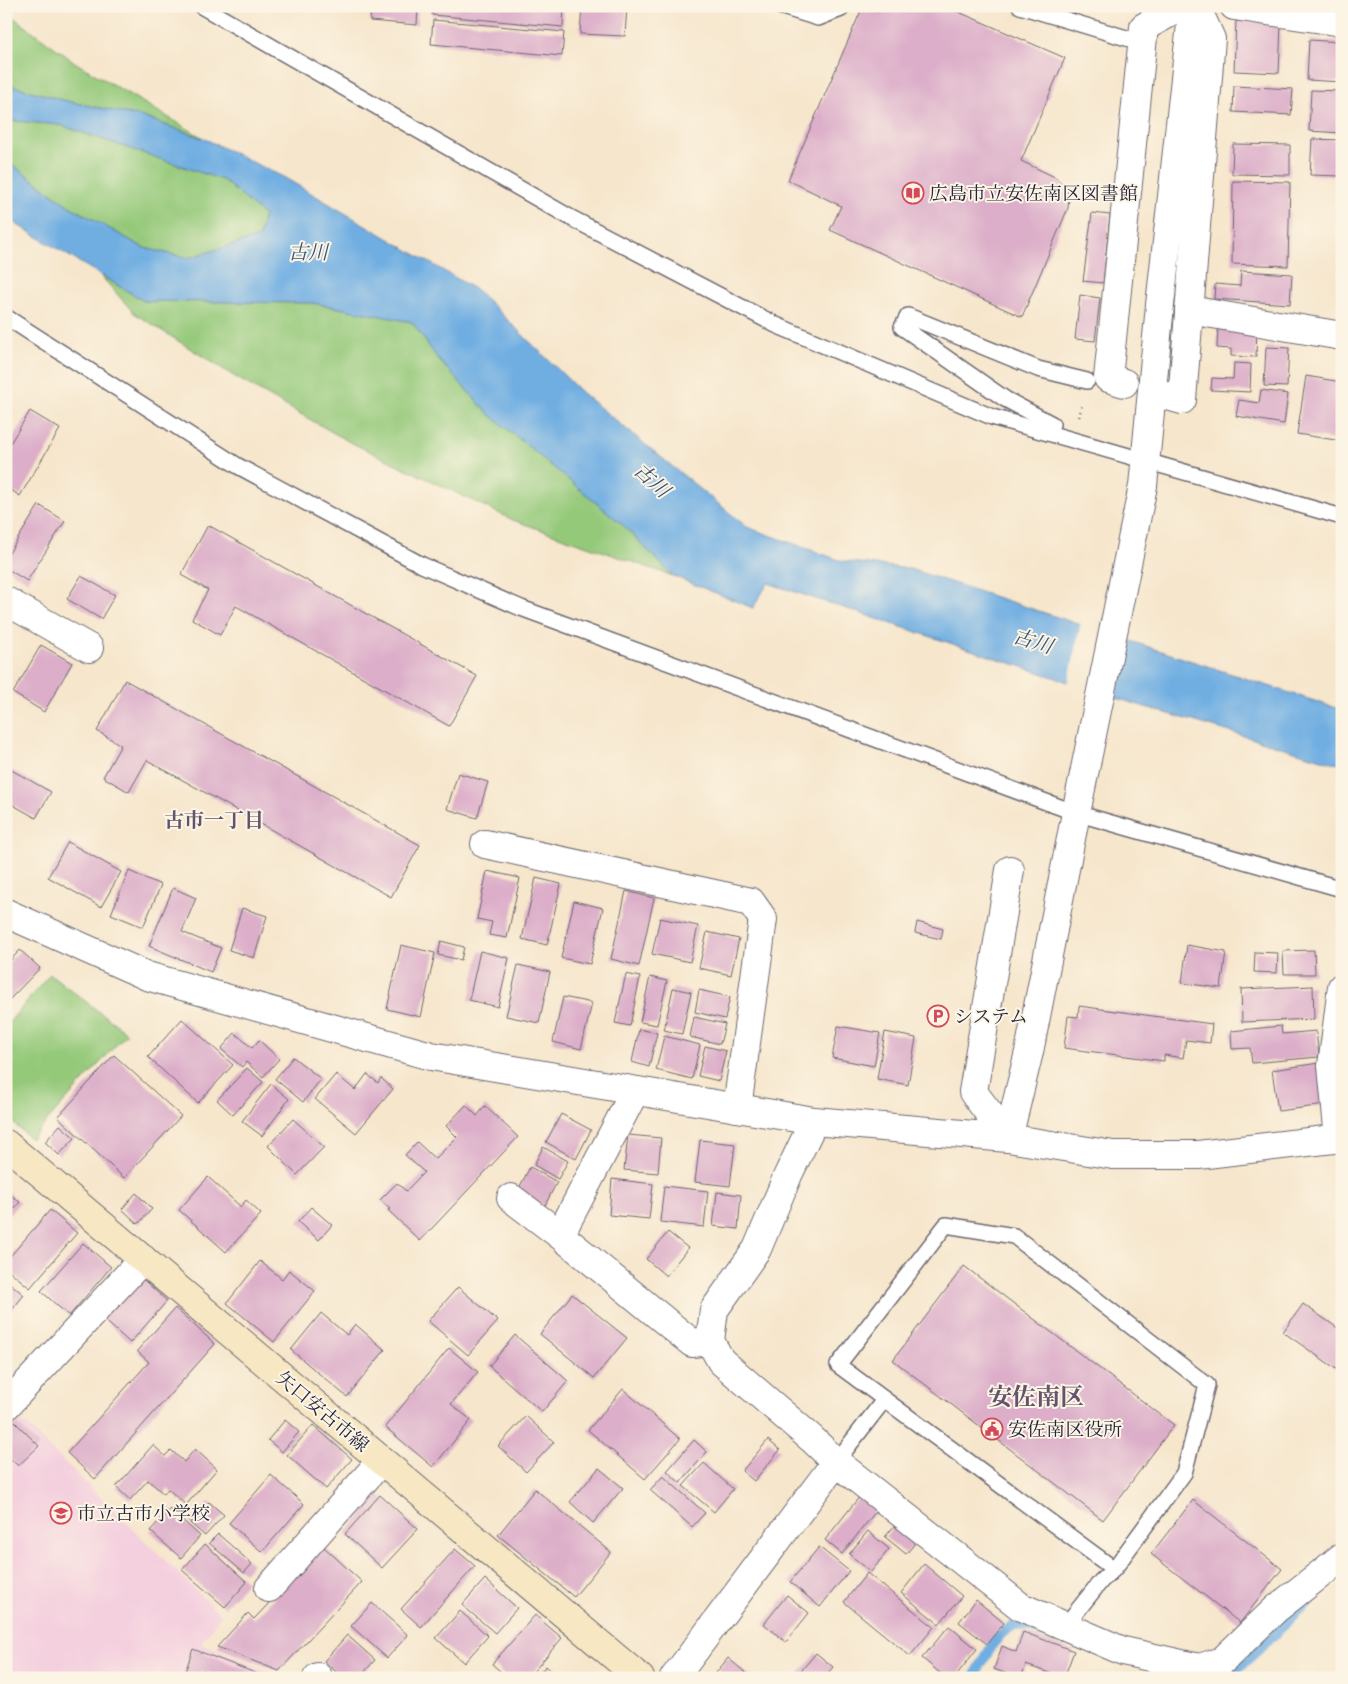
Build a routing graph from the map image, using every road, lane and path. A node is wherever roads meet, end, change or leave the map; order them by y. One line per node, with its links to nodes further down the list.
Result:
1 (201, 6): 16 (lane)
2 (779, 6): 3 (lane)
3 (843, 6)
4 (1020, 6): 9 (lane)
5 (1182, 6): 9 (street)
6 (1195, 6): 10 (street); 18 (street)
7 (1234, 6): 8 (street)
8 (1342, 22)
9 (1143, 43): 14 (street)
10 (1189, 310): 12 (street); 15 (street)
11 (6, 317): 22 (lane)
12 (1342, 336)
13 (1087, 381): 16 (lane); 17 (path)
14 (1124, 383)
15 (1168, 396)
16 (1049, 433): 17 (lane)
17 (1073, 440): 18 (lane)
18 (1145, 473): 19 (lane); 22 (street)
19 (1342, 517)
20 (6, 601): 21 (street)
21 (89, 648)
22 (1077, 806): 25 (lane); 31 (street)
23 (485, 844): 29 (street)
24 (1010, 870): 31 (street)
25 (1342, 889)
26 (6, 913): 28 (street)
27 (1342, 987): 32 (street)
28 (635, 1091): 29 (street); 35 (street)
29 (736, 1108): 30 (street)
30 (814, 1121): 31 (street); 37 (street)
31 (1008, 1138): 32 (street)
32 (1340, 1138)
33 (6, 1144): 36 (main road, 矢口安古市線)
34 (511, 1198): 35 (street)
35 (560, 1235): 37 (street)
36 (143, 1259): 39 (street); 40 (main road, 矢口安古市線)
37 (710, 1341): 41 (street)
38 (884, 1400): 41 (lane); 43 (lane); 43 (lane)
39 (6, 1406)
40 (381, 1461): 44 (street); 47 (main road, 矢口安古市線)
41 (836, 1462): 45 (street); 48 (street)
42 (1342, 1557): 46 (street)
43 (1114, 1569): 45 (lane)
44 (269, 1588)
45 (1065, 1626): 46 (street)
46 (1159, 1669)
47 (640, 1678)
48 (674, 1678)

